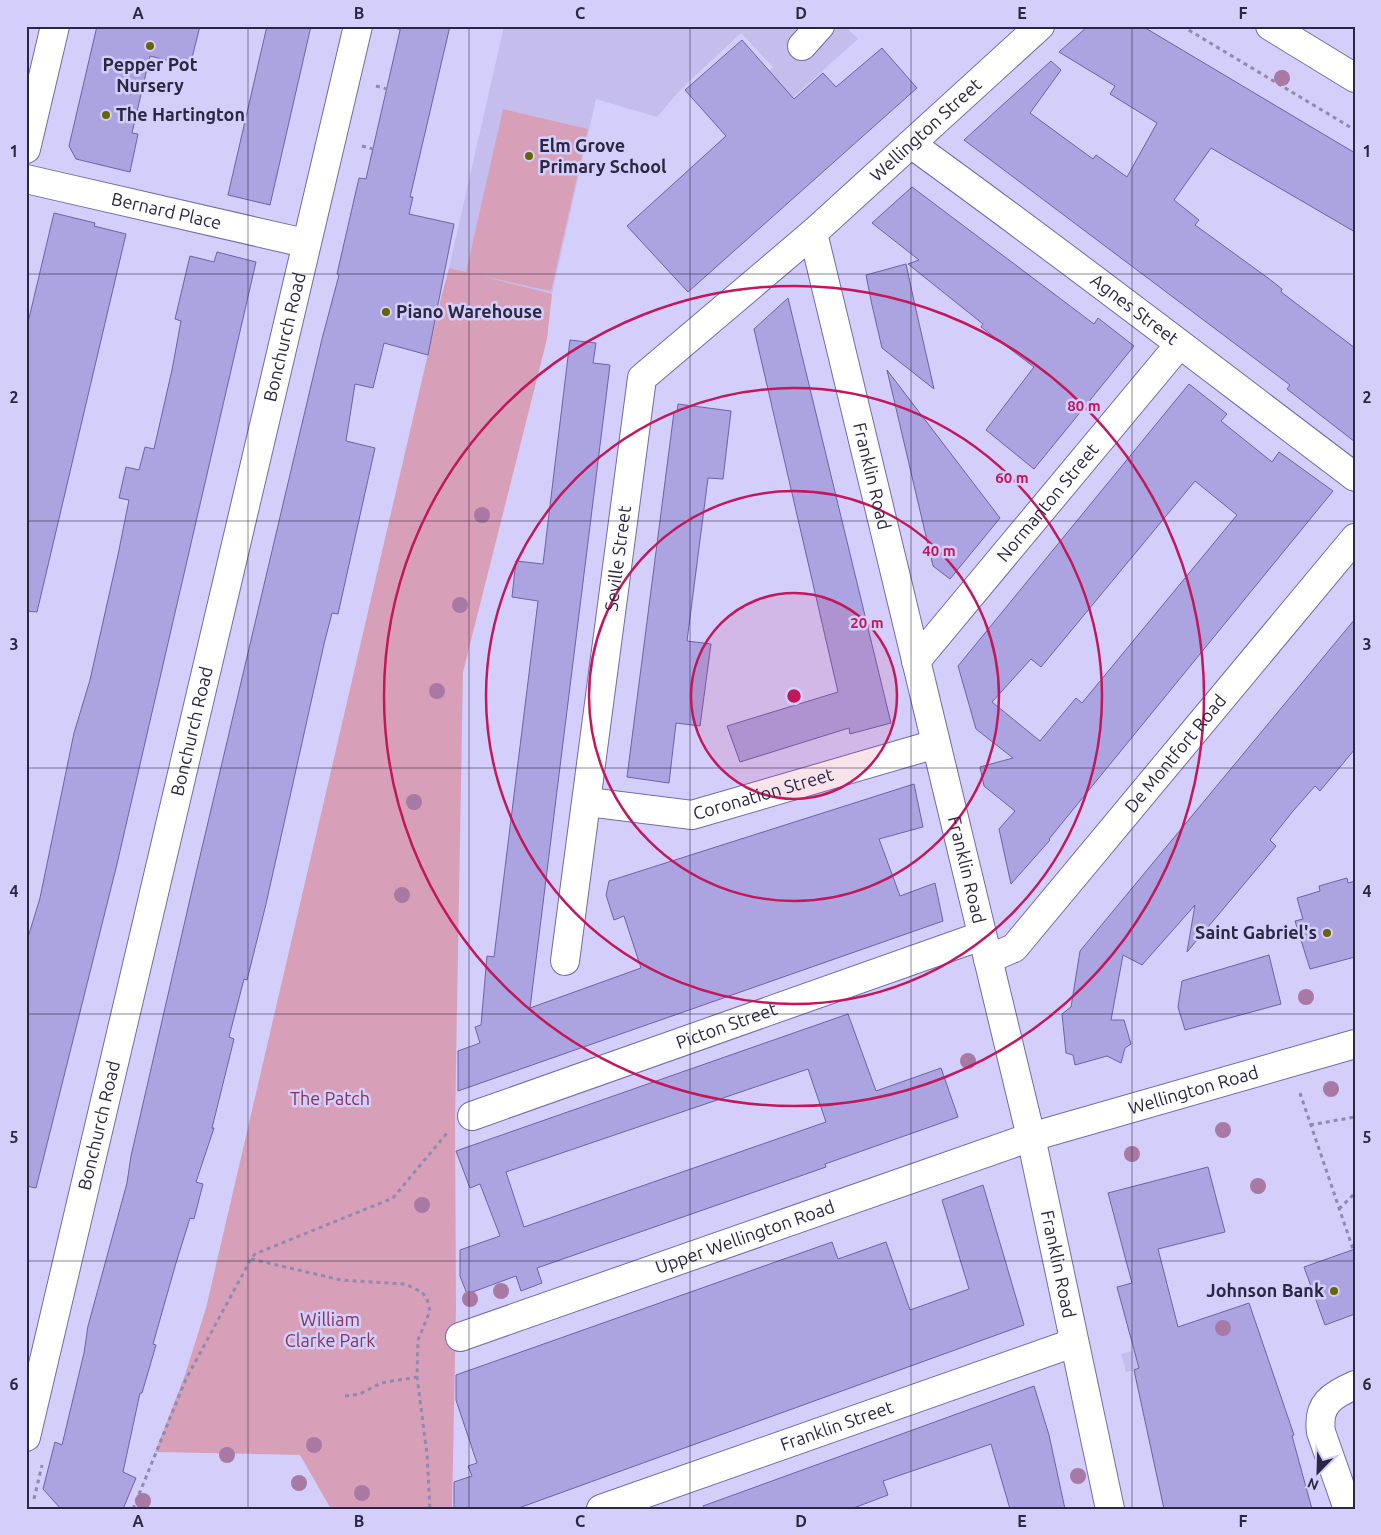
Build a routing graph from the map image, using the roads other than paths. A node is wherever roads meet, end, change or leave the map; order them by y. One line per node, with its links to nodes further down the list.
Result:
1 (55, 26): 7 (street)
2 (358, 26): 10 (street, Bonchurch Road)
3 (1040, 26): 6 (street, Wellington Street)
4 (1270, 26): 5 (street)
5 (1355, 78)
6 (911, 144): 9 (street, Wellington Street); 11 (street, Agnes Street)
7 (26, 148)
8 (26, 179): 10 (street, Bernard Place)
9 (813, 234): 14 (street, Franklin Road); 16 (street, Seville Street)
10 (305, 243): 25 (street, Bonchurch Road)
11 (1179, 345): 12 (street, Agnes Street); 14 (street, Normanton Street)
12 (1355, 477)
13 (1355, 538): 17 (street, De Montfort Road)
14 (916, 661): 15 (street, Franklin Road)
15 (936, 744): 16 (street, Coronation Street); 17 (street, Franklin Road)
16 (588, 802): 18 (street, Seville Street)
17 (985, 947): 20 (street, Picton Street); 21 (street, Franklin Road)
18 (565, 961)
19 (1355, 1044): 21 (street, Wellington Road)
20 (472, 1116)
21 (1031, 1137): 22 (street, Upper Wellington Road); 23 (street, Franklin Road)
22 (460, 1337)
23 (1073, 1343): 26 (street, Franklin Street); 27 (street, Franklin Road)
24 (1355, 1385): 28 (street)
25 (26, 1437)
26 (601, 1509)
27 (1110, 1509)
28 (1348, 1509)

